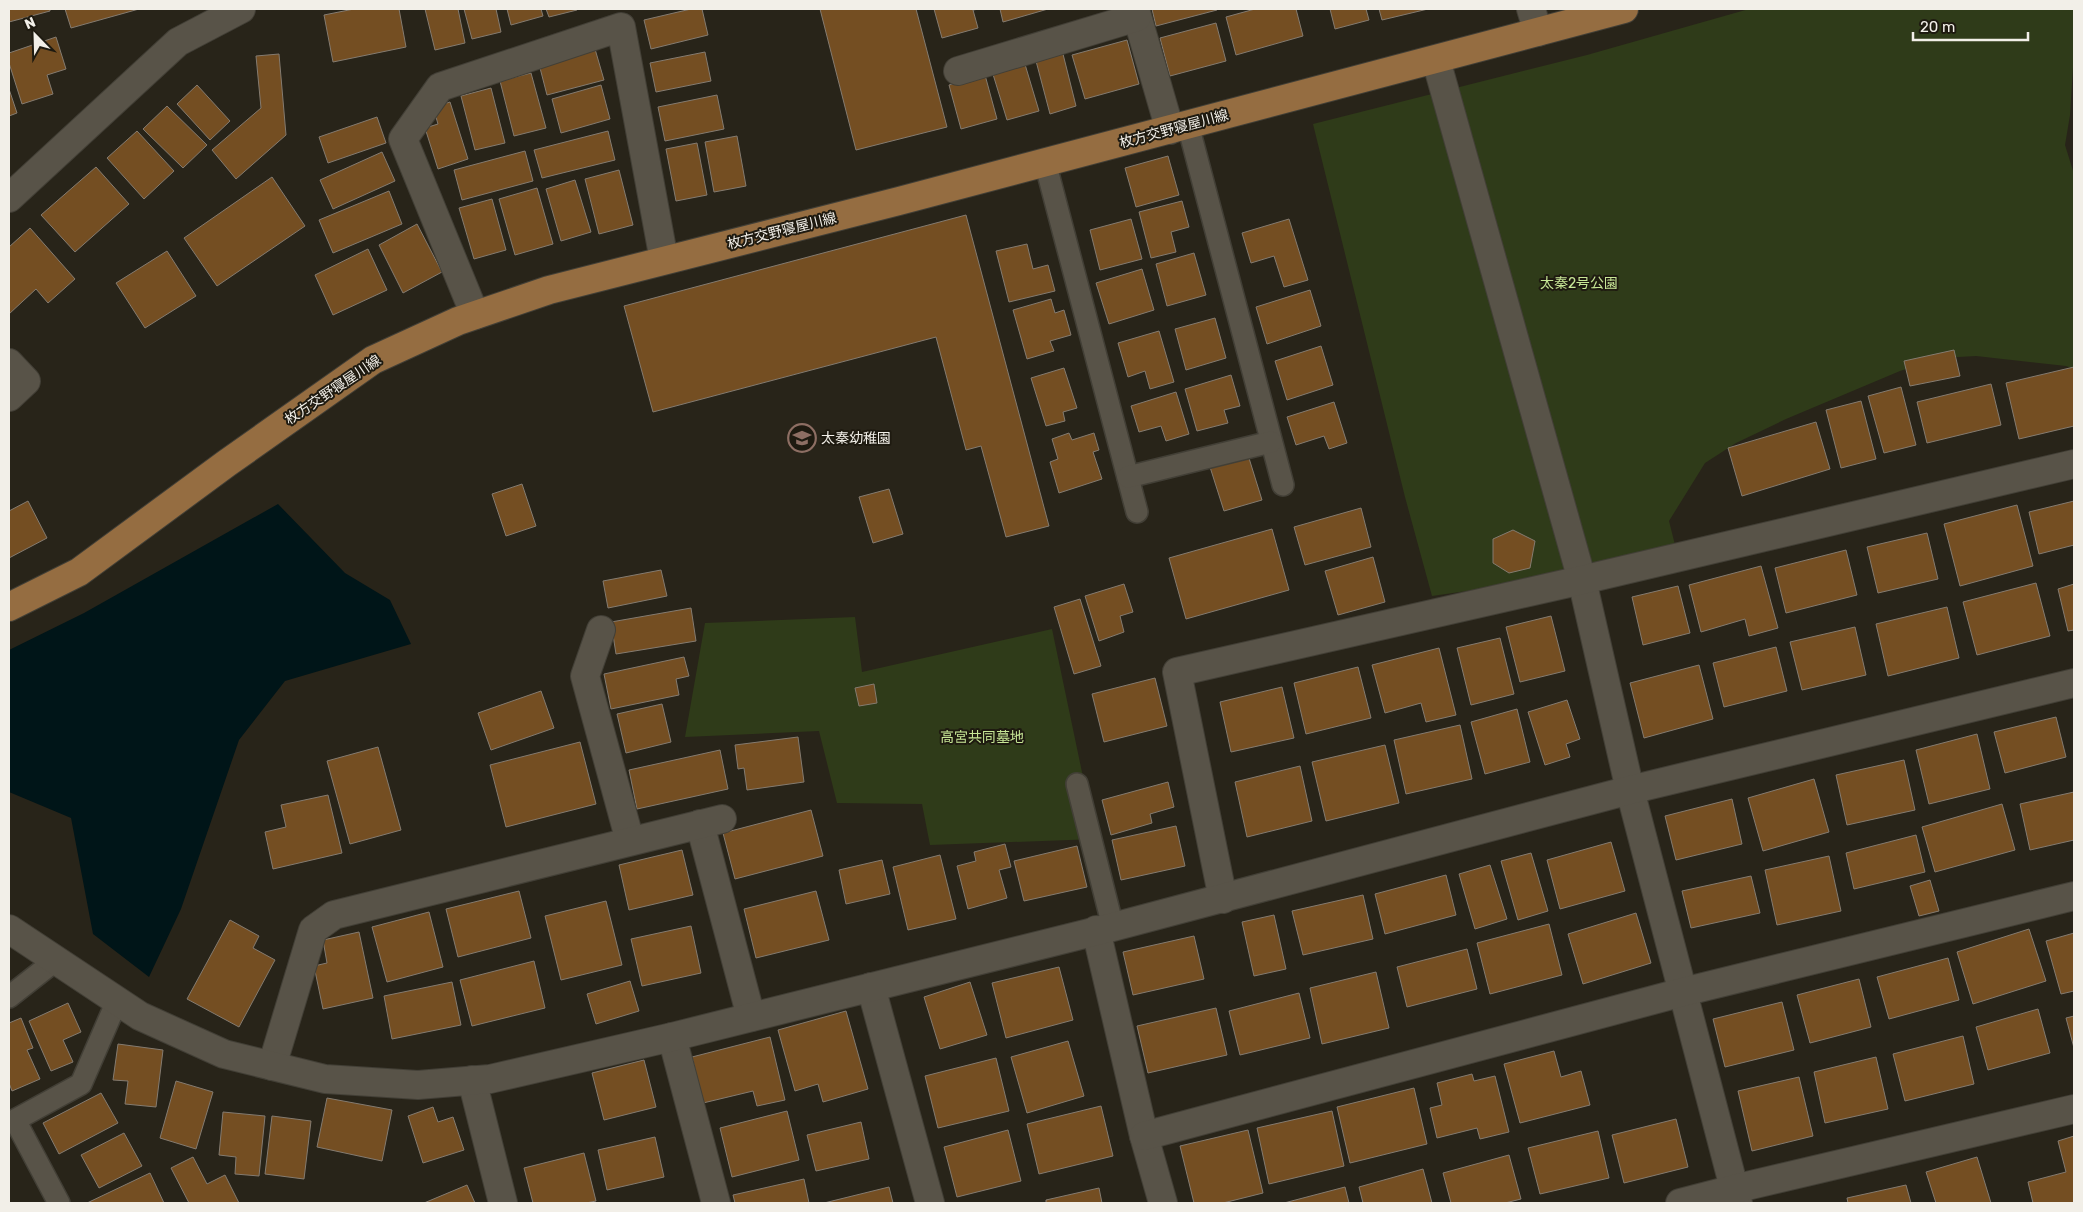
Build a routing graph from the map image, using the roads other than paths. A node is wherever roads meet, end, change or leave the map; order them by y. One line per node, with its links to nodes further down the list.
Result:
1 (241, 9): 9 (street)
2 (1624, 9): 4 (main road, 枚方交野寝屋川線)
3 (1136, 13): 6 (street); 7 (street)
4 (1534, 20): 5 (main road, 枚方交野寝屋川線)
5 (1436, 60): 7 (main road, 枚方交野寝屋川線); 19 (street)
6 (958, 71)
7 (1179, 127): 8 (main road, 枚方交野寝屋川線); 14 (lane)
8 (1045, 162): 10 (main road, 枚方交野寝屋川線); 16 (lane)
9 (9, 198)
10 (664, 260): 11 (main road, 枚方交野寝屋川線); 11 (street)
11 (475, 315): 20 (main road, 枚方交野寝屋川線)
12 (9, 363): 13 (street)
13 (9, 398)
14 (1271, 442): 16 (lane); 17 (lane)
15 (2074, 464): 19 (street)
16 (1128, 477): 18 (lane)
17 (1283, 485)
18 (1137, 512)
19 (1582, 580): 24 (street); 27 (street)
20 (9, 607)
21 (601, 630): 25 (street)
22 (2074, 683): 24 (street)
23 (1077, 784): 29 (lane)
24 (1630, 790): 27 (street); 32 (street)
25 (630, 841): 35 (street); 37 (street)
26 (2074, 896): 32 (street)
27 (1223, 899): 29 (street)
28 (9, 929): 30 (street)
29 (1104, 929): 31 (street); 40 (street)
30 (56, 960): 33 (lane); 34 (street)
31 (871, 987): 35 (street); 45 (street)
32 (1683, 992): 40 (street); 41 (street)
33 (9, 997)
34 (117, 1001): 37 (street); 42 (lane)
35 (751, 1017): 36 (street)
36 (672, 1037): 38 (street); 44 (street)
37 (272, 1066): 38 (street)
38 (472, 1080): 43 (street)
39 (2074, 1109): 41 (street)
40 (1144, 1136): 46 (street)
41 (1736, 1196): 47 (street)
42 (60, 1203)
43 (503, 1203)
44 (716, 1203)
45 (930, 1203)
46 (1163, 1203)
47 (1680, 1203)

